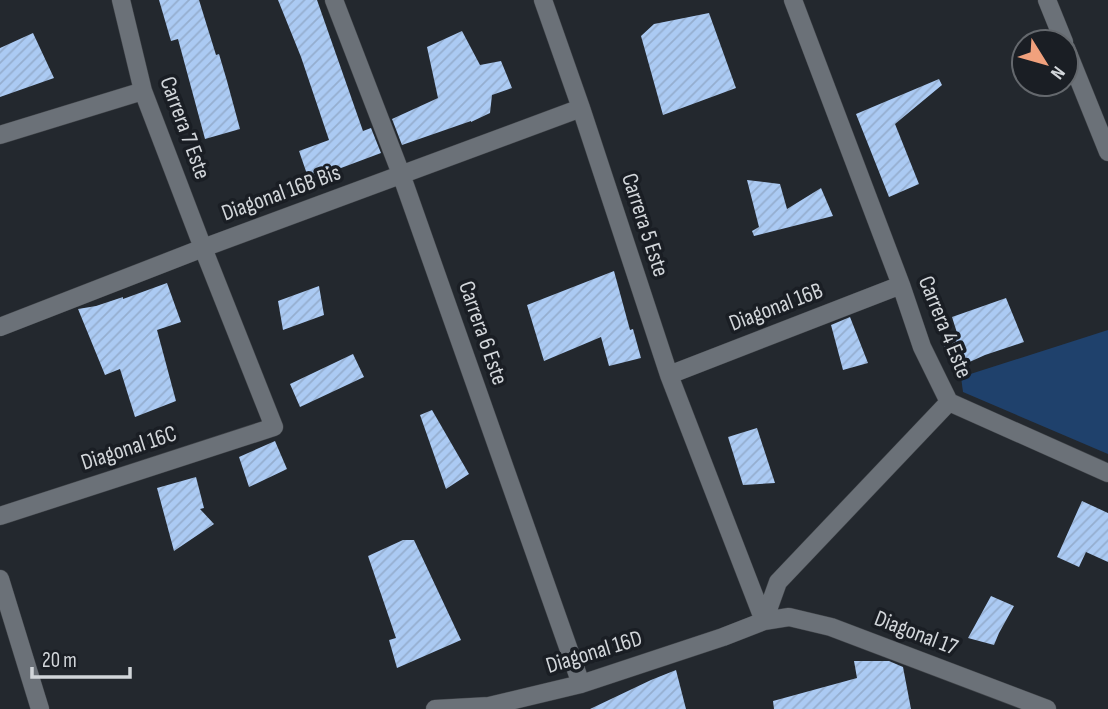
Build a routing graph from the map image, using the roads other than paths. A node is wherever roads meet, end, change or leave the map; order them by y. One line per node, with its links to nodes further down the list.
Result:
1 (121, 0): 8 (street, Carrera 7 Este)
2 (334, 0): 14 (street, Carrera 6 Este)
3 (543, 0): 10 (street, Carrera 5 Este)
4 (793, 0): 16 (street, Carrera 4 Este)
5 (1047, 0): 6 (street)
6 (1058, 28)
7 (1080, 84): 11 (street)
8 (143, 92): 12 (street); 15 (street, Carrera 7 Este)
9 (1108, 105): 11 (street)
10 (581, 108): 14 (street, Diagonal 16B Bis); 18 (street, Carrera 5 Este)
11 (1091, 113): 13 (street)
12 (0, 135)
13 (1108, 152)
14 (401, 174): 15 (street, Diagonal 16B Bis); 25 (street, Carrera 6 Este)
15 (203, 248): 17 (street, Diagonal 16B Bis); 20 (street, Carrera 7 Este)
16 (901, 285): 18 (street, Diagonal 16B); 19 (street, Carrera 4 Este)
17 (0, 327)
18 (669, 376): 24 (street, Carrera 5 Este)
19 (949, 401): 21 (street); 24 (street, Carrera 4 Este)
20 (274, 427): 22 (street, Diagonal 16C)
21 (1108, 473)
22 (0, 516)
23 (0, 579): 26 (street)
24 (764, 621): 25 (street, Diagonal 16D); 28 (street, Diagonal 17)
25 (581, 684): 27 (street, Diagonal 16D)
26 (40, 709)
27 (435, 709)
28 (1047, 709)

